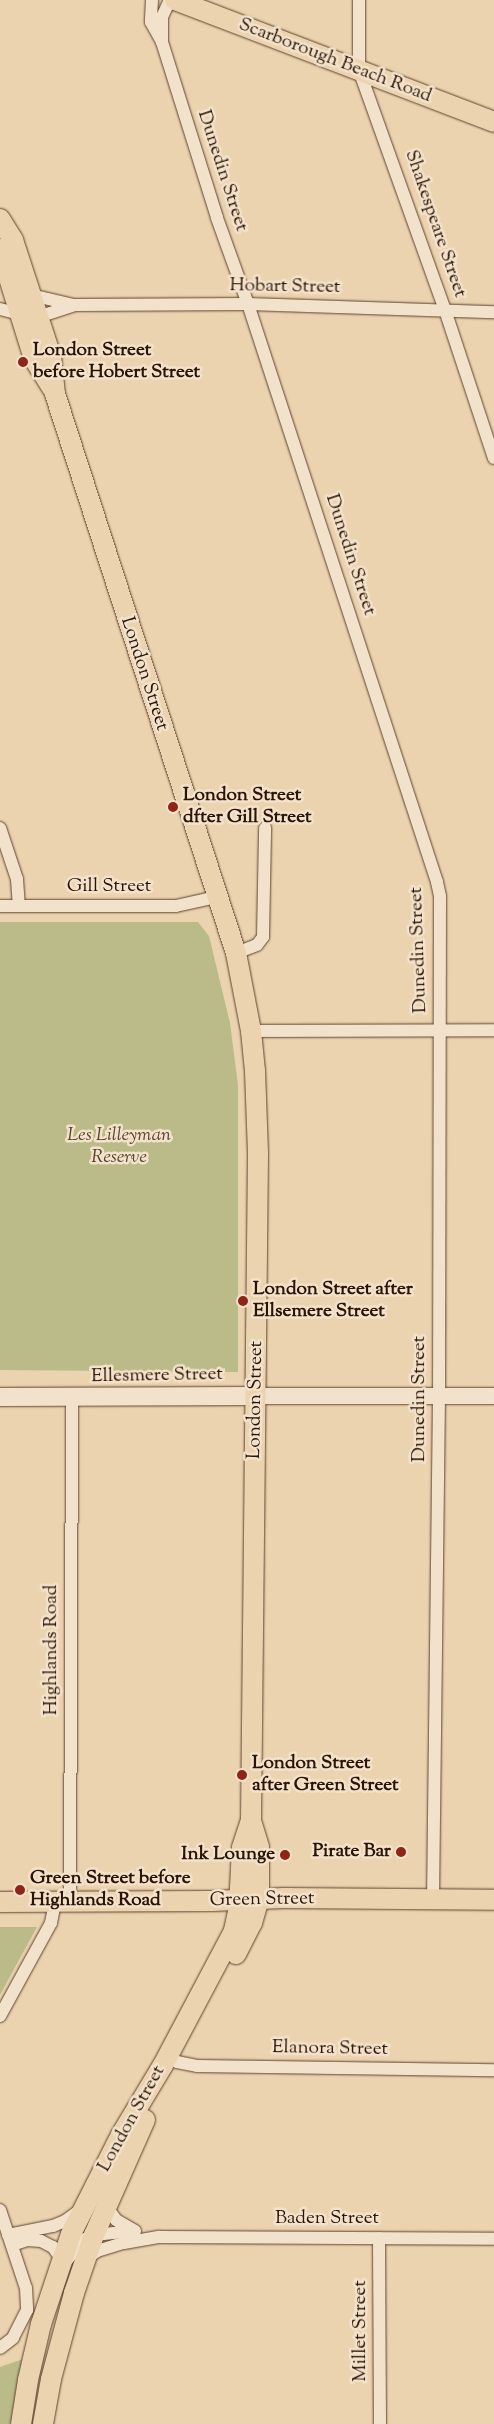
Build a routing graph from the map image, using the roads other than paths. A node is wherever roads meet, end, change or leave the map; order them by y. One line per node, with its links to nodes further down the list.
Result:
1 (152, 0): 5 (street, Dunedin Street)
2 (170, 0): 5 (street, Dunedin Street)
3 (175, 0): 6 (main road, Scarborough Beach Road)
4 (359, 0): 6 (street, Shakespeare Street)
5 (162, 42): 12 (street, Dunedin Street)
6 (359, 70): 7 (main road, Scarborough Beach Road); 15 (street, Shakespeare Street)
7 (494, 122)
8 (0, 219): 11 (main road, London Street)
9 (0, 249): 10 (main road, London Street)
10 (6, 290): 17 (main road, London Street)
11 (31, 295): 13 (street, Hobart Street); 17 (main road, London Street)
12 (248, 304): 13 (street, Hobart Street); 15 (street, Hobart Street); 25 (street, Dunedin Street)
13 (74, 305): 17 (street, Hobart Street)
14 (0, 309): 17 (street)
15 (445, 310): 16 (street, Hobart Street); 18 (street, Shakespeare Street)
16 (494, 312)
17 (29, 315): 21 (main road, London Street)
18 (494, 458)
19 (0, 828): 23 (street)
20 (265, 828): 24 (street)
21 (217, 897): 23 (street, Gill Street); 24 (main road, London Street)
22 (0, 906): 23 (street, Gill Street)
23 (19, 906)
24 (236, 952): 27 (main road, London Street)
25 (440, 1030): 26 (street); 27 (street); 29 (street, Dunedin Street)
26 (494, 1030)
27 (251, 1031): 28 (main road, London Street)
28 (256, 1396): 29 (street, Ellesmere Street); 32 (main road, Ellesmere Street); 33 (main road, London Street)
29 (439, 1396): 30 (street, Ellesmere Street); 34 (street, Dunedin Street)
30 (494, 1396)
31 (0, 1397): 32 (main road, Ellesmere Street)
32 (72, 1398): 37 (street, Highlands Road)
33 (249, 1899): 34 (main road, Green Street); 37 (main road, Green Street); 39 (main road, London Street)
34 (433, 1900): 35 (main road, Green Street)
35 (494, 1900)
36 (0, 1902): 37 (main road, Green Street)
37 (62, 1902): 38 (street, Highlands Road)
38 (0, 2016)
39 (172, 2058): 40 (street, Elanora Street); 41 (main road, London Street); 42 (main road, London Street)
40 (494, 2070)
41 (106, 2206): 44 (street, Baden Street); 45 (main road, London Street)
42 (82, 2209): 49 (street); 51 (main road, London Street)
43 (0, 2210): 49 (street)
44 (133, 2231): 45 (street, Baden Street); 46 (street, Baden Street)
45 (94, 2235): 50 (main road, London Street); 51 (street)
46 (159, 2237): 47 (street, Baden Street); 50 (street, Baden Street)
47 (379, 2238): 48 (street, Baden Street); 55 (street, Millet Street)
48 (494, 2239)
49 (10, 2240): 51 (street); 52 (street)
50 (85, 2259): 54 (main road, London Street)
51 (60, 2265): 53 (main road, London Street)
52 (0, 2348)
53 (21, 2424)
54 (44, 2424)
55 (380, 2424)

